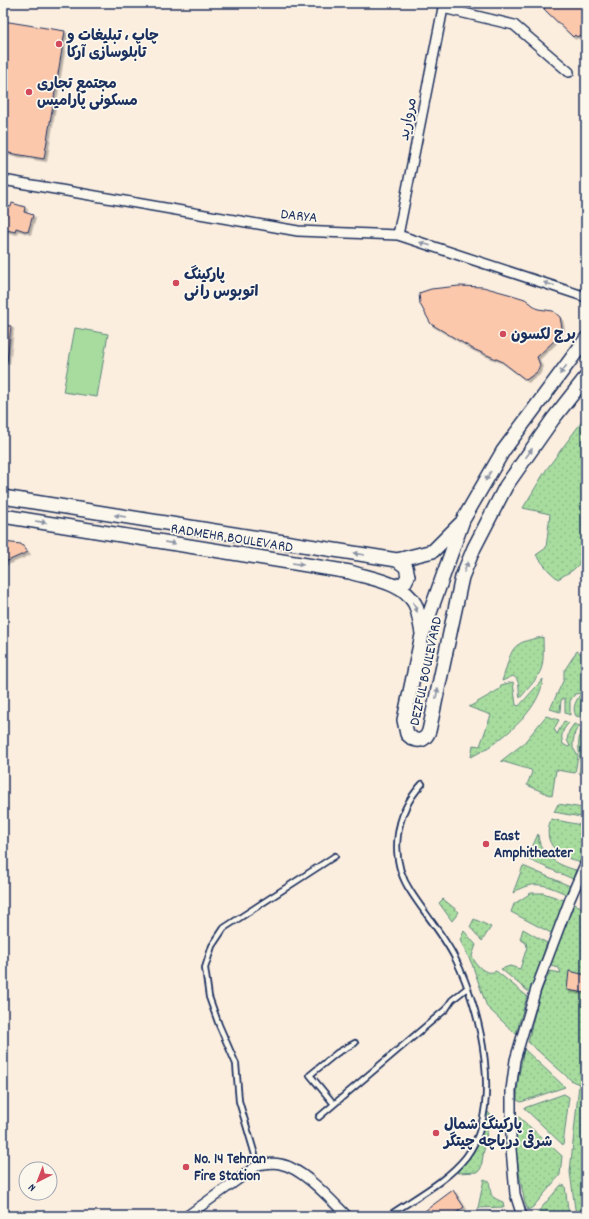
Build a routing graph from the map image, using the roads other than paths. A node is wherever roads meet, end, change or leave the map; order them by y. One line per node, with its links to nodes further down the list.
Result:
1 (444, 6): 2 (street, مروارید); 4 (street, مروارید)
2 (569, 72)
3 (3, 180): 4 (street, DARYA)
4 (398, 235): 5 (street, DARYA, one-way to 4)
5 (586, 297)
6 (586, 339): 10 (street, DEZFUL BOULEVARD, one-way to 10)
7 (586, 377): 13 (street, DEZFUL BOULEVARD, one-way to 7)
8 (3, 497): 11 (street, RADMEHR BOULEVARD, one-way to 8)
9 (3, 516): 12 (street, RADMEHR BOULEVARD, one-way to 12)
10 (463, 520): 11 (street); 13 (street, DEZFUL BOULEVARD)
11 (398, 560): 12 (street)
12 (397, 586): 13 (street, RADMEHR BOULEVARD, one-way to 13)
13 (422, 635)
14 (422, 784): 17 (lane)
15 (335, 856): 21 (lane)
16 (586, 862): 25 (street)
17 (467, 988): 19 (lane); 22 (lane)
18 (355, 1043): 19 (lane)
19 (334, 1104): 20 (lane)
20 (319, 1117)
21 (258, 1165): 23 (street); 24 (street)
22 (392, 1214)
23 (187, 1216)
24 (347, 1216)
25 (522, 1216)

